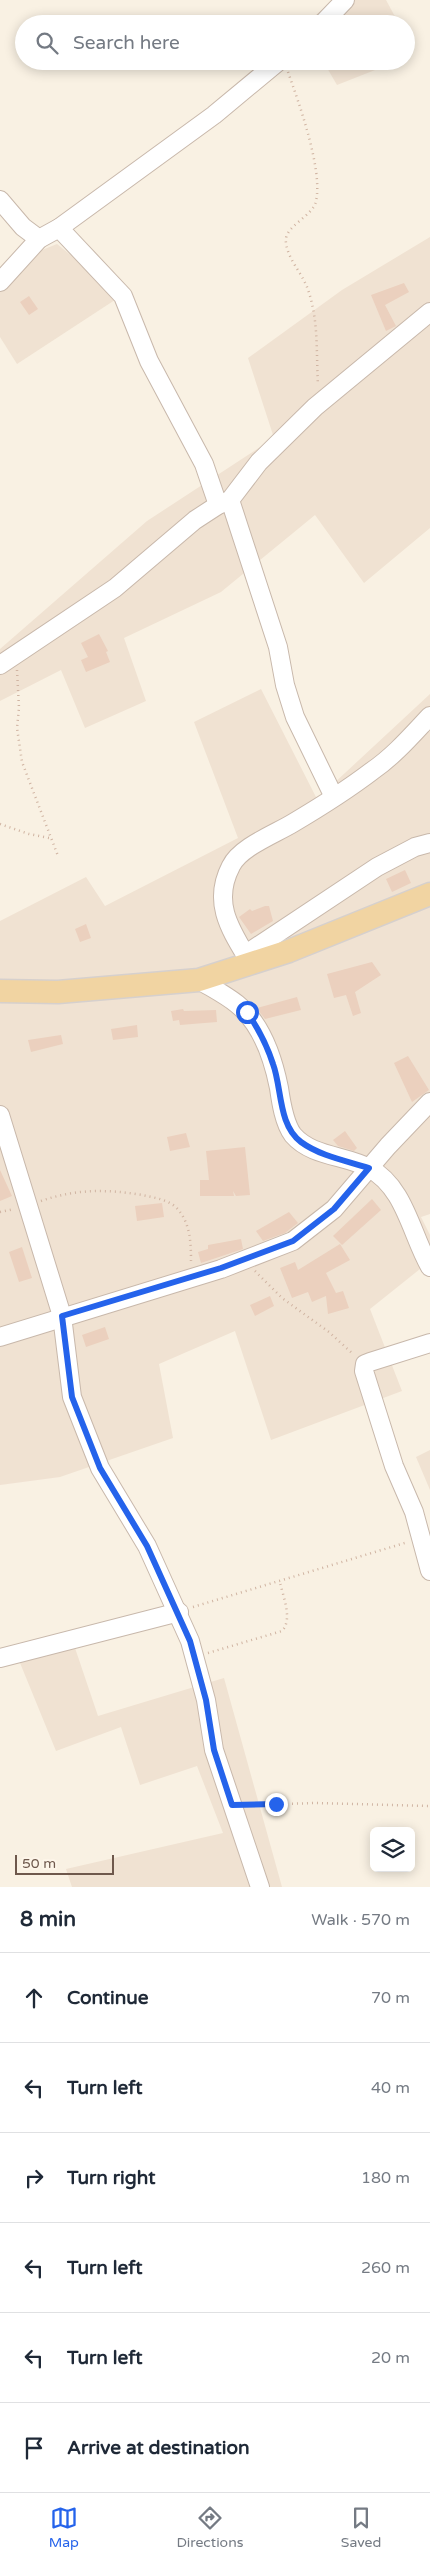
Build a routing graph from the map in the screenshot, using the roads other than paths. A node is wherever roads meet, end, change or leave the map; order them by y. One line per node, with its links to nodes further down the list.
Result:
1 (345, 0): 2 (street)
2 (331, 15)
3 (276, 70): 5 (street)
4 (0, 200): 6 (street)
5 (59, 228): 6 (street); 9 (street)
6 (39, 239): 7 (street)
7 (0, 282)
8 (430, 312): 9 (street)
9 (224, 503): 10 (street); 12 (street)
10 (0, 665)
11 (430, 716): 12 (street)
12 (334, 797): 15 (street)
13 (430, 843): 15 (street)
14 (430, 894): 15 (main road)
15 (248, 959): 16 (main road)
16 (199, 980): 17 (main road); 20 (street)
17 (0, 991)
18 (430, 1102): 20 (street)
19 (0, 1115): 22 (street)
20 (369, 1168): 21 (street); 22 (street)
21 (430, 1267)
22 (62, 1316): 23 (street); 27 (street)
23 (0, 1337)
24 (430, 1343): 25 (street)
25 (426, 1540): 26 (street)
26 (430, 1571)
27 (178, 1612): 28 (street); 29 (street)
28 (0, 1658)
29 (260, 1887)

